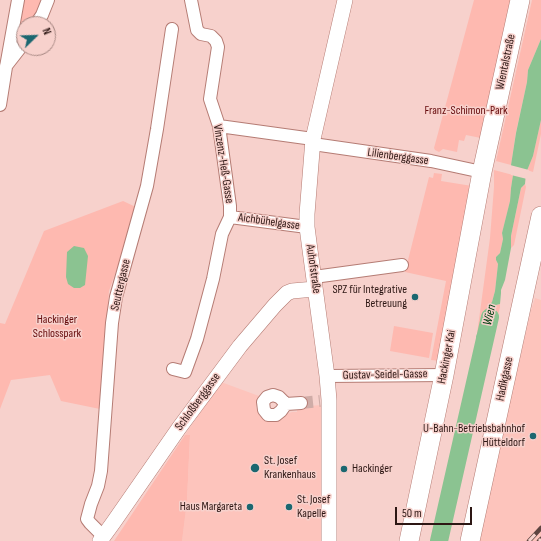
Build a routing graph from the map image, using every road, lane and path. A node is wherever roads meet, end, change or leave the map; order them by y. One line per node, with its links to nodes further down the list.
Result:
1 (18, 0): 9 (street)
2 (48, 0): 6 (street)
3 (191, 0): 11 (street, Vinzenz-Heß-Gasse)
4 (345, 0): 12 (street, Auhofstraße)
5 (520, 0): 13 (main road, Wientalstraße)
6 (41, 16)
7 (172, 29): 24 (street, Seuttergasse)
8 (16, 53): 9 (street)
9 (3, 68): 10 (street)
10 (0, 105)
11 (219, 126): 12 (street, Lilienberggasse); 15 (street, Vinzenz-Heß-Gasse)
12 (313, 142): 13 (street, Lilienberggasse); 16 (street, Auhofstraße)
13 (482, 172): 20 (main road, Hackinger Kai)
14 (541, 216): 27 (main road, Hadikgasse)
15 (230, 217): 16 (street, Aichbühelgasse); 19 (street, Vinzenz-Heß-Gasse)
16 (307, 227): 18 (street, Auhofstraße)
17 (402, 265): 18 (street)
18 (315, 283): 21 (street, Auhofstraße); 24 (street, Schloßberggasse)
19 (173, 369)
20 (444, 375): 21 (street, Gustav-Seidel-Gasse); 26 (main road, Hackinger Kai)
21 (327, 376): 25 (street, Auhofstraße)
22 (302, 403): 23 (street)
23 (286, 404)
24 (101, 538)
25 (329, 541)
26 (409, 541)
27 (470, 541)

